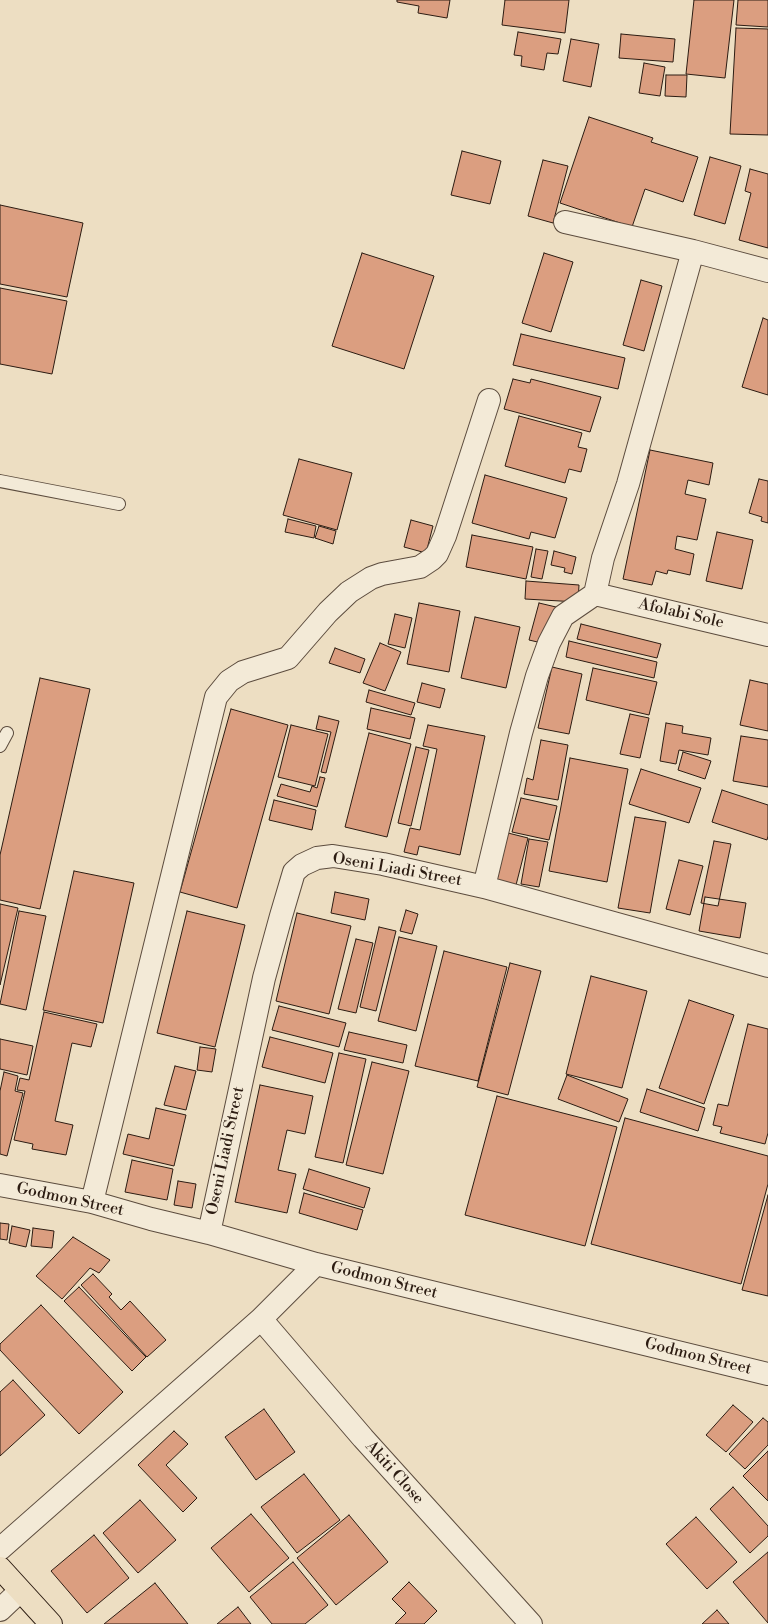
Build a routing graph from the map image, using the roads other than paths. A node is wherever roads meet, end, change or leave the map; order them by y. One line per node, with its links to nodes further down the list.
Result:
1 (565, 222): 2 (street)
2 (693, 251): 3 (street); 7 (street)
3 (768, 271)
4 (489, 400): 14 (street)
5 (0, 481): 6 (lane)
6 (119, 504)
7 (595, 594): 8 (street, Afolabi Sole); 11 (street)
8 (768, 635)
9 (7, 734): 10 (lane)
10 (0, 746)
11 (484, 887): 12 (street, Oseni Liadi Street); 15 (street, Oseni Liadi Street)
12 (768, 966)
13 (0, 1185): 14 (street, Godmon Street)
14 (92, 1202): 15 (street, Godmon Street)
15 (209, 1232): 16 (street, Godmon Street)
16 (316, 1264): 17 (street); 18 (street, Godmon Street)
17 (261, 1319): 19 (street); 24 (street, Akiti Close)
18 (768, 1374)
19 (0, 1549)
20 (0, 1568): 21 (main road)
21 (20, 1591): 22 (street); 23 (main road)
22 (0, 1610)
23 (50, 1624)
24 (530, 1624)

